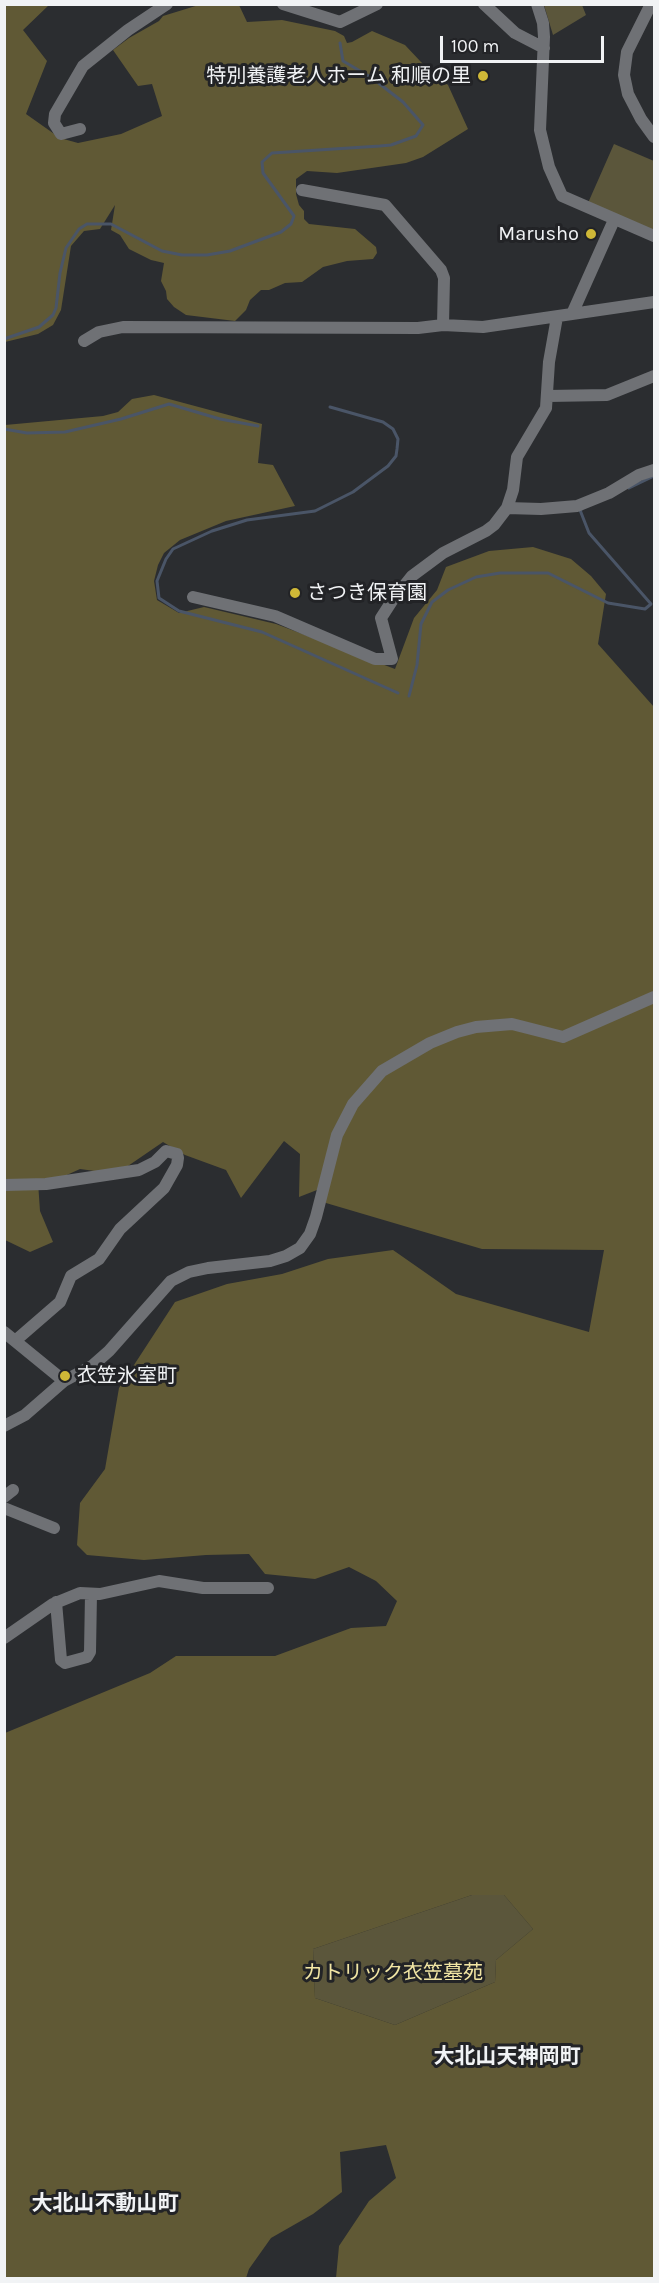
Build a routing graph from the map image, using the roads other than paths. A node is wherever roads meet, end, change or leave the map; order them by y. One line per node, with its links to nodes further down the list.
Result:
1 (166, 4): 8 (street)
2 (283, 4): 3 (street)
3 (377, 4)
4 (483, 4): 7 (street)
5 (537, 4): 7 (street)
6 (651, 4): 9 (street)
7 (544, 48): 11 (street)
8 (80, 129)
9 (654, 137)
10 (302, 190): 16 (street)
11 (614, 220): 12 (street); 14 (street)
12 (654, 236)
13 (654, 302): 14 (street)
14 (572, 314): 15 (street)
15 (557, 317): 16 (street); 19 (street)
16 (443, 325): 17 (street)
17 (84, 341)
18 (654, 376): 19 (street)
19 (548, 396): 21 (street)
20 (654, 470): 21 (street)
21 (507, 508): 22 (street)
22 (193, 597)
23 (654, 997): 27 (street)
24 (4, 1185): 26 (street)
25 (4, 1332): 26 (street)
26 (15, 1341): 27 (street)
27 (64, 1381): 28 (street)
28 (4, 1426)
29 (4, 1508): 30 (street)
30 (54, 1528)
31 (268, 1588): 32 (street)
32 (91, 1594): 33 (street); 33 (street)
33 (56, 1602): 34 (street)
34 (4, 1638)

